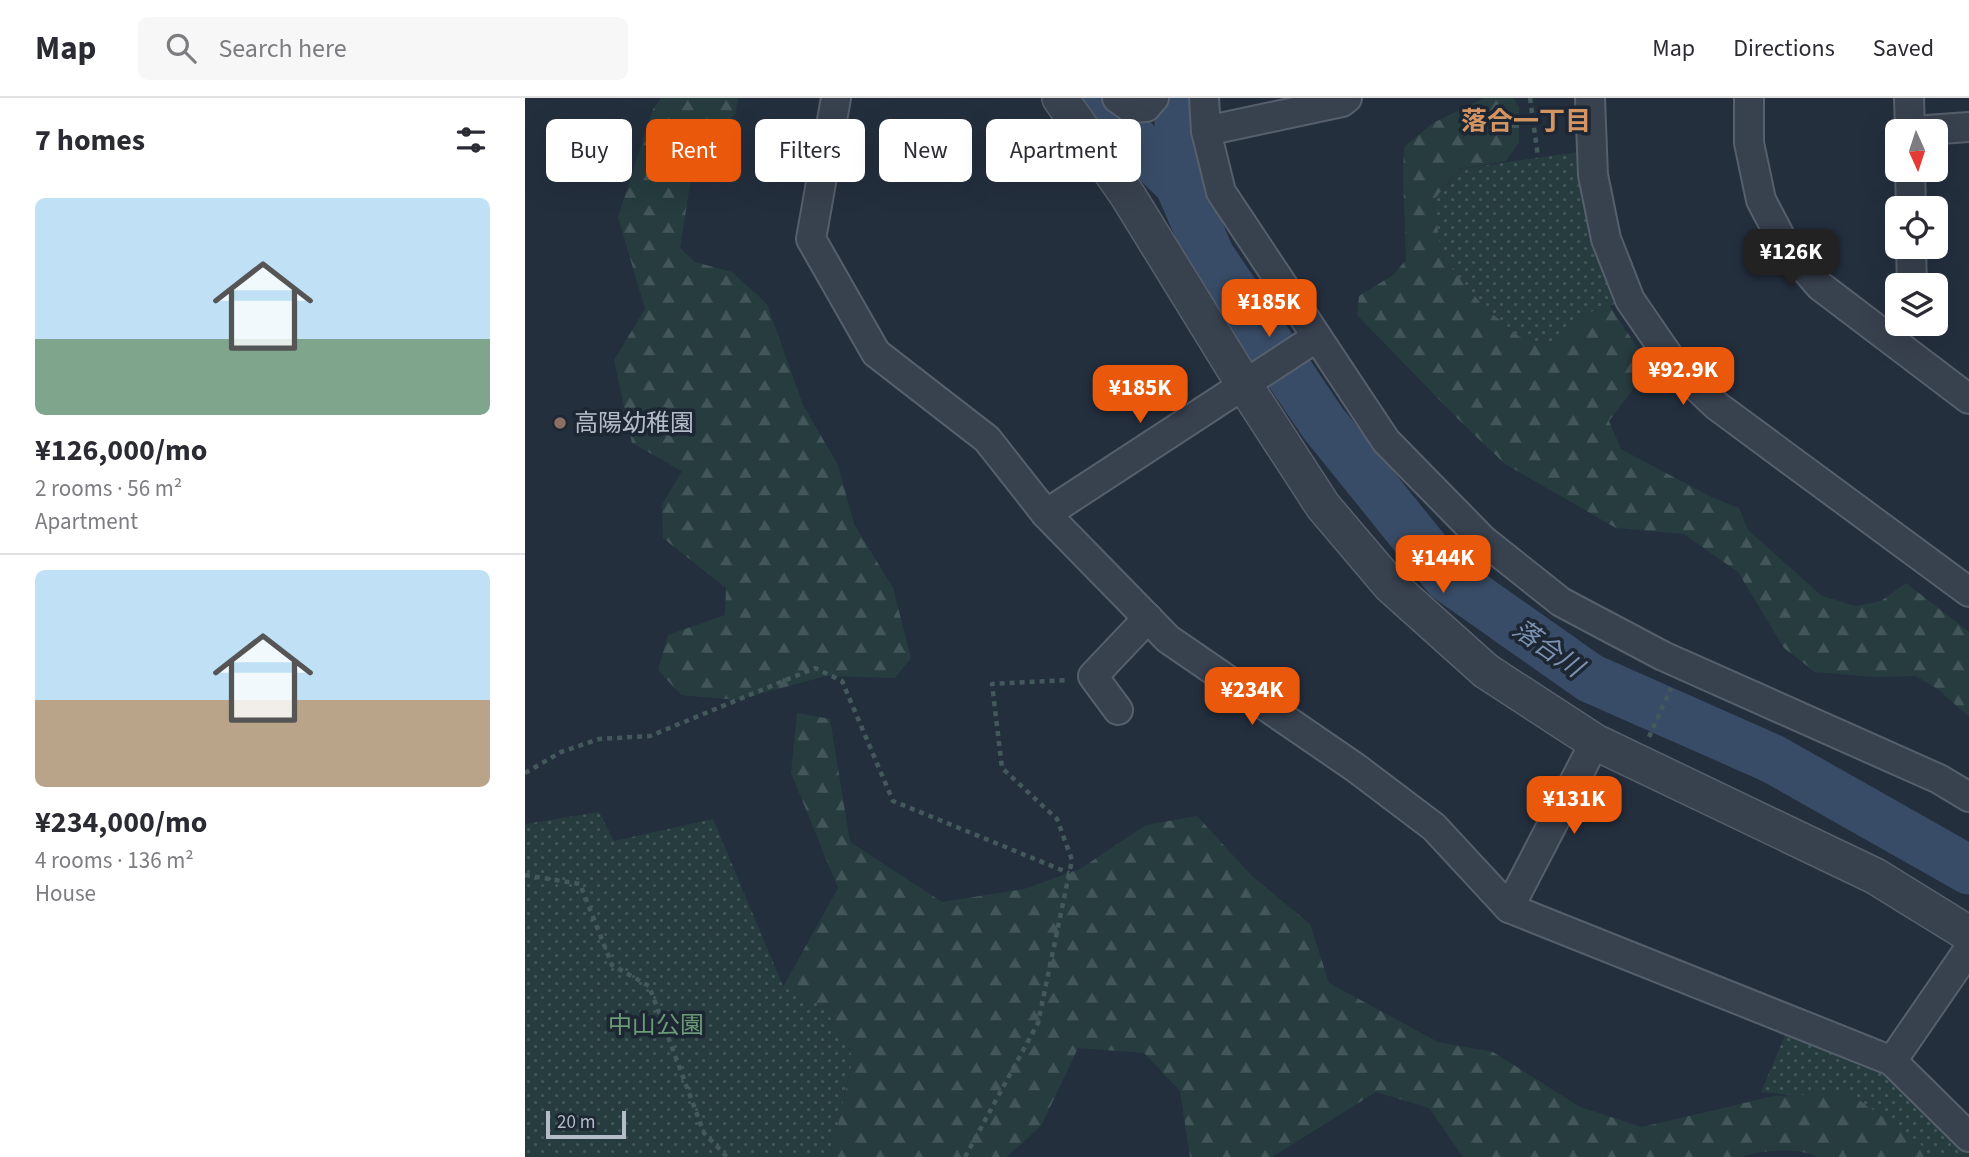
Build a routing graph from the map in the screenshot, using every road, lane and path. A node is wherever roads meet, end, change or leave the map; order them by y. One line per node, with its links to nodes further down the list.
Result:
1 (836, 98): 21 (street)
2 (1060, 98): 19 (street)
3 (1117, 98): 4 (street)
4 (1154, 98)
5 (1204, 98): 14 (street)
6 (1347, 98): 14 (street)
7 (1530, 98): 15 (path)
8 (1590, 98): 22 (street)
9 (1749, 98): 16 (street)
10 (1909, 98): 11 (street)
11 (1911, 119)
12 (1969, 127): 13 (street)
13 (1948, 128)
14 (1206, 131): 18 (street)
15 (1538, 157)
16 (1885, 324)
17 (1905, 336): 20 (street)
18 (1311, 341): 19 (street); 30 (street)
19 (1253, 380): 21 (street); 27 (street)
20 (1969, 399)
21 (1046, 514): 23 (street)
22 (1969, 592)
23 (1147, 618): 24 (street); 33 (street)
24 (1095, 679): 26 (street); 31 (path)
25 (1671, 688): 28 (path)
26 (1118, 710)
27 (1595, 742): 33 (street); 34 (street)
28 (1644, 750)
29 (525, 773): 31 (path)
30 (1969, 797)
31 (1069, 873): 39 (path)
32 (525, 876): 38 (path)
33 (1509, 908): 36 (street)
34 (1969, 934)
35 (1969, 949): 36 (street)
36 (1892, 1061): 37 (street)
37 (1969, 1137)
38 (727, 1157)
39 (965, 1157)

